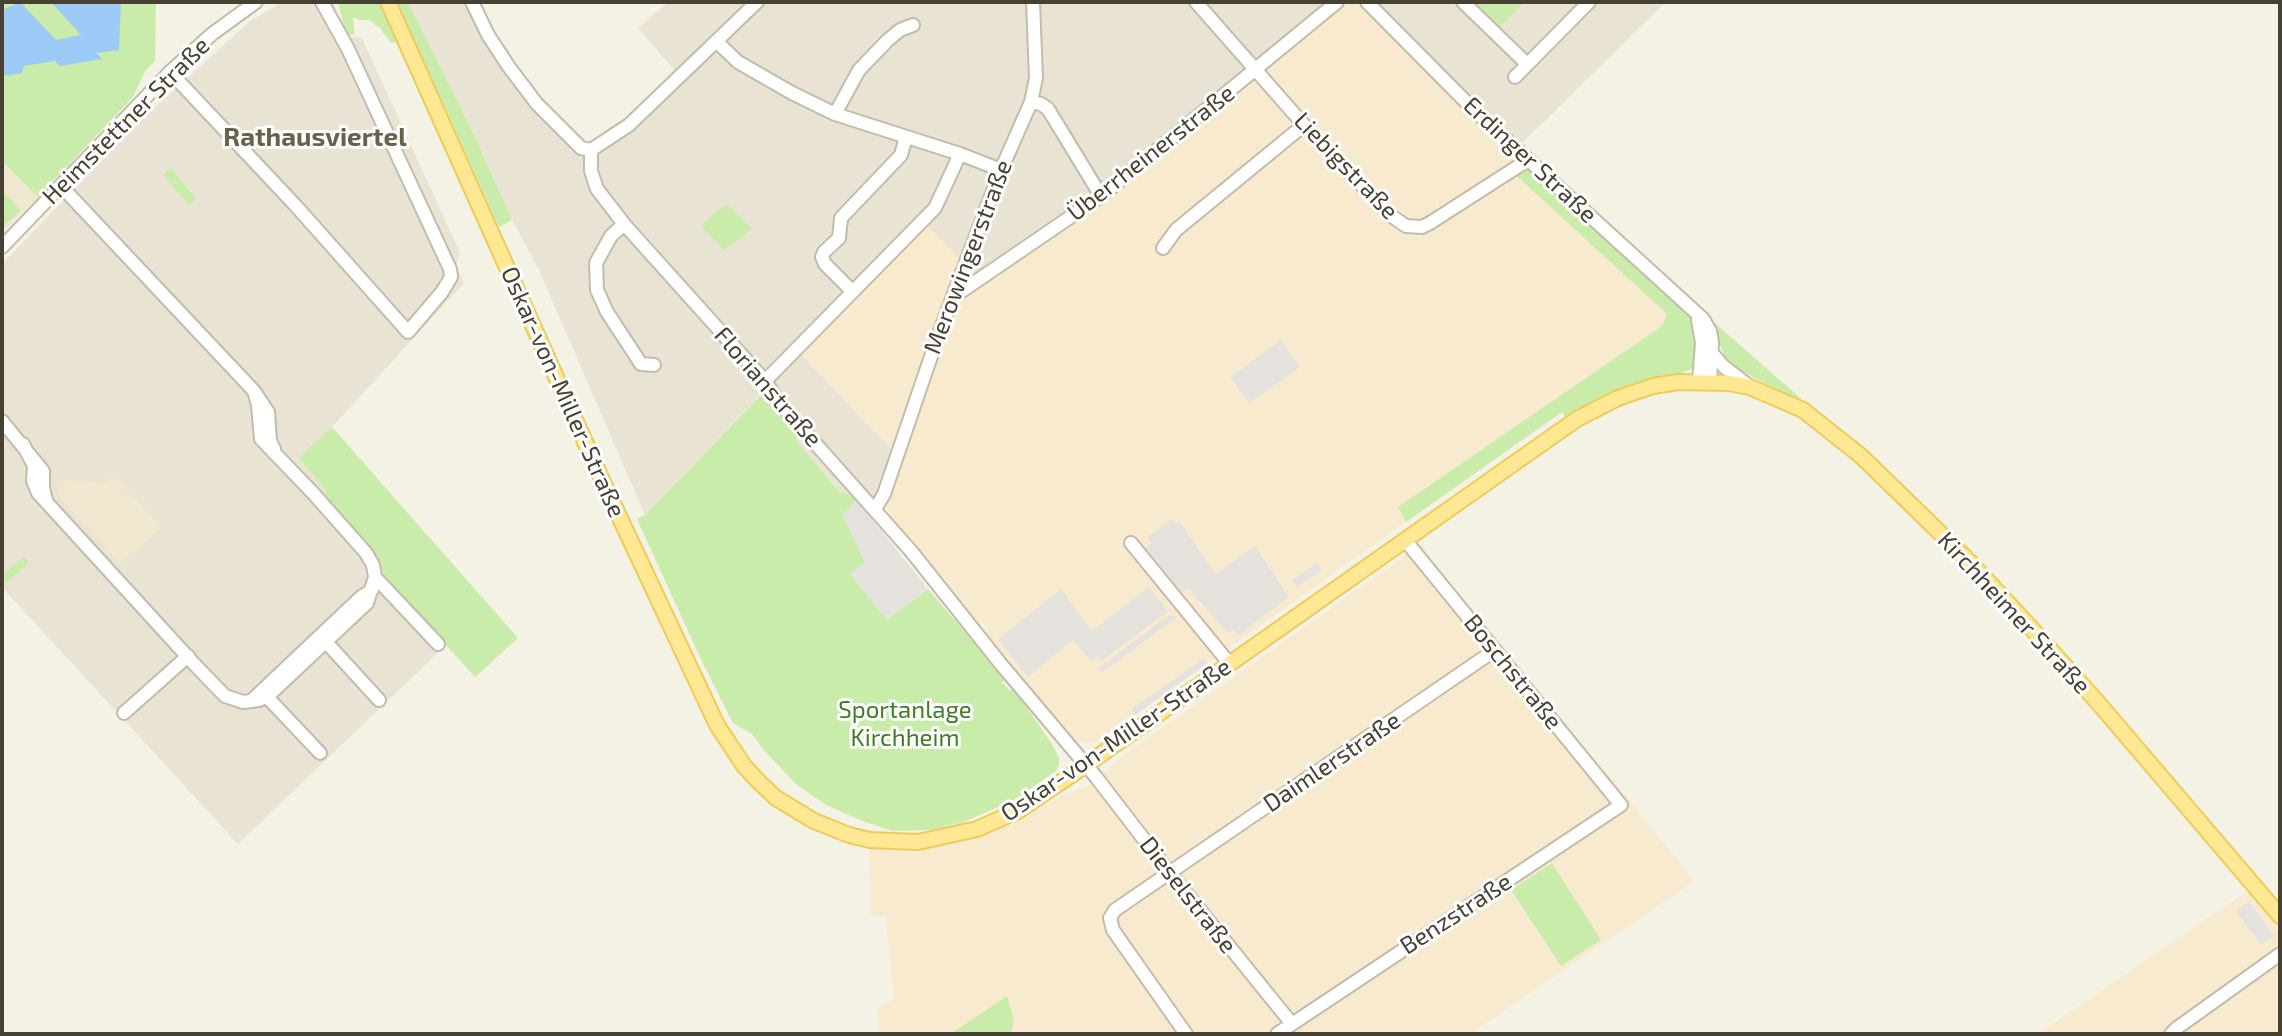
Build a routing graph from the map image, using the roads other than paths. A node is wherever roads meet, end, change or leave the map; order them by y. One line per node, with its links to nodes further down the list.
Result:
1 (256, 2): 16 (street, Heimstettner Straße)
2 (322, 2): 16 (street)
3 (388, 2): 54 (main road, Oskar-von-Miller-Straße)
4 (472, 2): 22 (street)
5 (757, 2): 13 (street)
6 (1033, 2): 18 (street, Merowingerstraße)
7 (1196, 2): 15 (street, Liebigstraße)
8 (1337, 2): 15 (street, Überrheinerstraße)
9 (1367, 2): 24 (street, Erdinger Straße)
10 (1463, 2): 14 (street)
11 (1589, 2): 14 (street)
12 (913, 25): 19 (street)
13 (717, 42): 19 (street); 22 (street)
14 (1527, 64): 17 (street)
15 (1257, 70): 20 (street, Liebigstraße); 27 (street, Überrheinerstraße)
16 (170, 72): 26 (street, Heimstettner Straße)
17 (1515, 77)
18 (1031, 102): 25 (street, Merowingerstraße); 27 (street)
19 (835, 114): 21 (street)
20 (1304, 125): 24 (street, Liebigstraße); 30 (street)
21 (906, 137): 23 (street); 32 (street)
22 (591, 150): 28 (street, Florianstraße)
23 (960, 154): 25 (street); 32 (street)
24 (1528, 160): 33 (street, Erdinger Straße)
25 (1001, 170): 31 (street, Merowingerstraße)
26 (61, 186): 29 (street, Heimstettner Straße); 43 (street)
27 (1101, 196): 31 (street, Überrheinerstraße)
28 (624, 224): 35 (street); 36 (street, Florianstraße)
29 (2, 247)
30 (1163, 248)
31 (955, 290): 40 (street, Merowingerstraße)
32 (852, 291): 36 (street)
33 (1696, 313): 34 (street, Erdinger Straße); 37 (street)
34 (1713, 354): 37 (street, Erdinger Straße); 38 (street, Erdinger Straße)
35 (654, 365)
36 (765, 381): 40 (street, Florianstraße)
37 (1704, 382): 38 (main road, Kirchheimer Straße); 41 (main road, Oskar-von-Miller-Straße)
38 (1750, 387): 57 (main road, Kirchheimer Straße)
39 (2, 421): 47 (street)
40 (875, 509): 54 (street, Florianstraße)
41 (1405, 540): 46 (street, Boschstraße); 48 (main road, Oskar-von-Miller-Straße)
42 (1131, 543): 48 (street)
43 (374, 583): 44 (street); 45 (street); 51 (street)
44 (326, 642): 49 (street); 50 (street)
45 (438, 644)
46 (1495, 650): 55 (street, Boschstraße); 56 (street, Daimlerstraße)
47 (188, 656): 51 (street); 52 (street)
48 (1229, 663): 54 (main road, Oskar-von-Miller-Straße)
49 (267, 697): 51 (street); 53 (street)
50 (379, 700)
51 (251, 701)
52 (124, 713)
53 (320, 753)
54 (1086, 765): 56 (street, Dieselstraße)
55 (1621, 805): 59 (street, Benzstraße)
56 (1169, 872): 59 (street, Dieselstraße); 60 (street, Daimlerstraße)
57 (2280, 916)
58 (2280, 954): 62 (street)
59 (1292, 1024): 61 (street, Benzstraße)
60 (1186, 1034)
61 (1277, 1034)
62 (2171, 1034)

